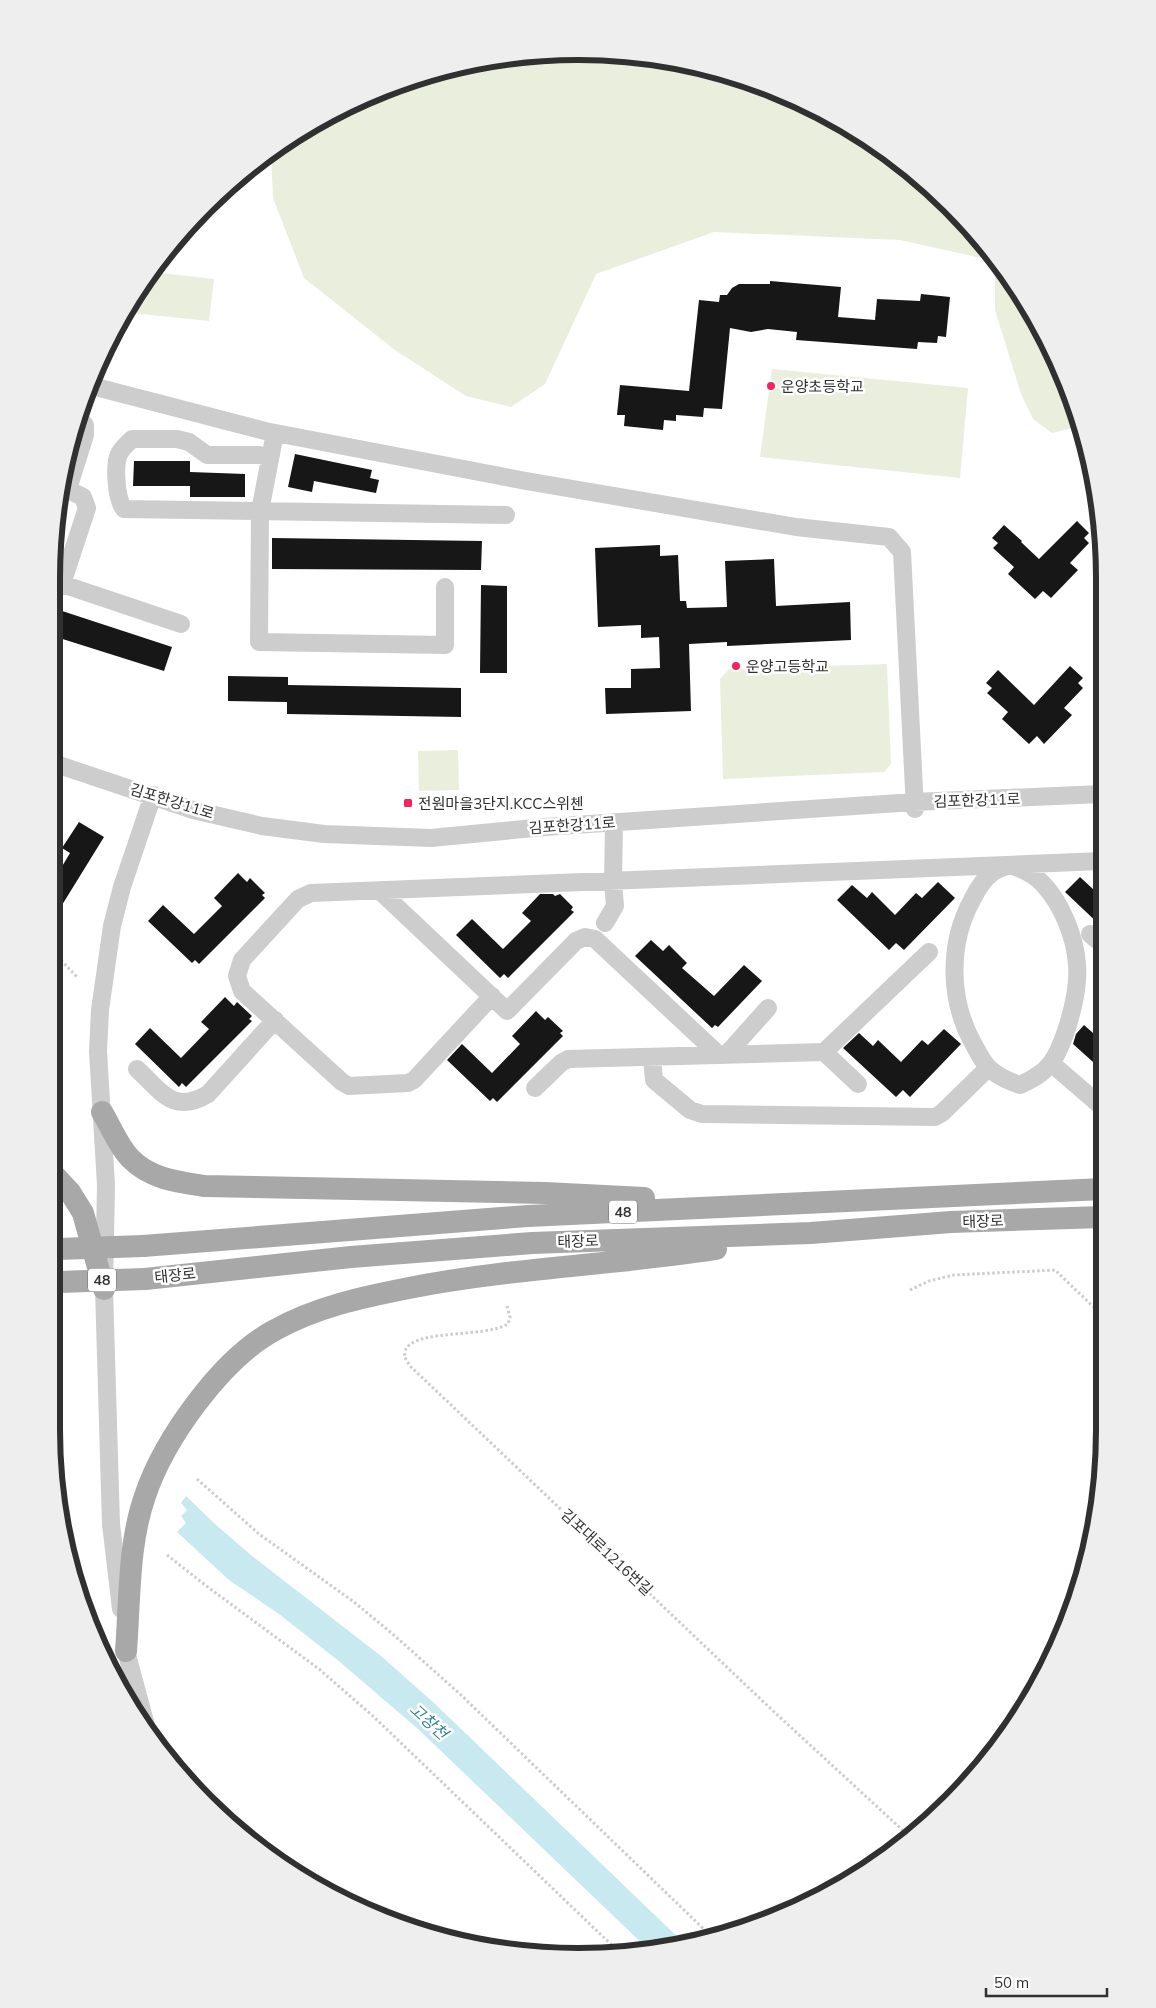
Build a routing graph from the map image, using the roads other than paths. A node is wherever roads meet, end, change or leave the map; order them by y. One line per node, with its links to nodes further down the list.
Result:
1 (96, 387): 3 (street)
2 (84, 423): 5 (street)
3 (275, 433): 4 (street); 18 (street)
4 (270, 458): 7 (street); 7 (street)
5 (71, 472)
6 (68, 489): 9 (street)
7 (260, 511): 8 (street); 10 (street)
8 (506, 515)
9 (60, 579)
10 (445, 587)
11 (60, 588): 12 (street)
12 (181, 624)
13 (60, 766): 16 (street, 김포한강11로)
14 (60, 772): 16 (street, 김포한강11로)
15 (1096, 794): 18 (street, 김포한강11로)
16 (152, 799): 19 (street, 김포한강11로); 38 (street)
17 (1096, 801): 18 (street, 김포한강11로)
18 (914, 806): 19 (street, 김포한강11로)
19 (614, 825): 22 (street)
20 (1096, 861): 21 (street)
21 (1010, 865): 22 (street); 32 (street); 33 (street)
22 (613, 882): 23 (street); 24 (street)
23 (380, 891): 26 (street); 28 (street)
24 (604, 923)
25 (930, 952): 29 (street)
26 (492, 996): 28 (street); 30 (street)
27 (768, 1008): 30 (street)
28 (275, 1020): 34 (street)
29 (824, 1052): 30 (street); 35 (street)
30 (723, 1054): 31 (street)
31 (652, 1056): 33 (street); 36 (street)
32 (1051, 1063): 33 (street); 37 (street)
33 (988, 1068)
34 (137, 1069)
35 (858, 1084)
36 (535, 1088)
37 (1096, 1102)
38 (102, 1112): 41 (main road); 46 (street)
39 (60, 1181): 46 (main road)
40 (1096, 1190): 41 (main road, 태장로 / 48)
41 (765, 1206): 44 (main road, 태장로 / 48, bridge)
42 (1096, 1217): 43 (main road, 태장로 / 48)
43 (811, 1233): 45 (main road, 태장로 / 48, bridge); 47 (main road)
44 (60, 1249)
45 (60, 1282)
46 (104, 1289): 47 (street)
47 (126, 1651): 48 (street)
48 (142, 1710)

